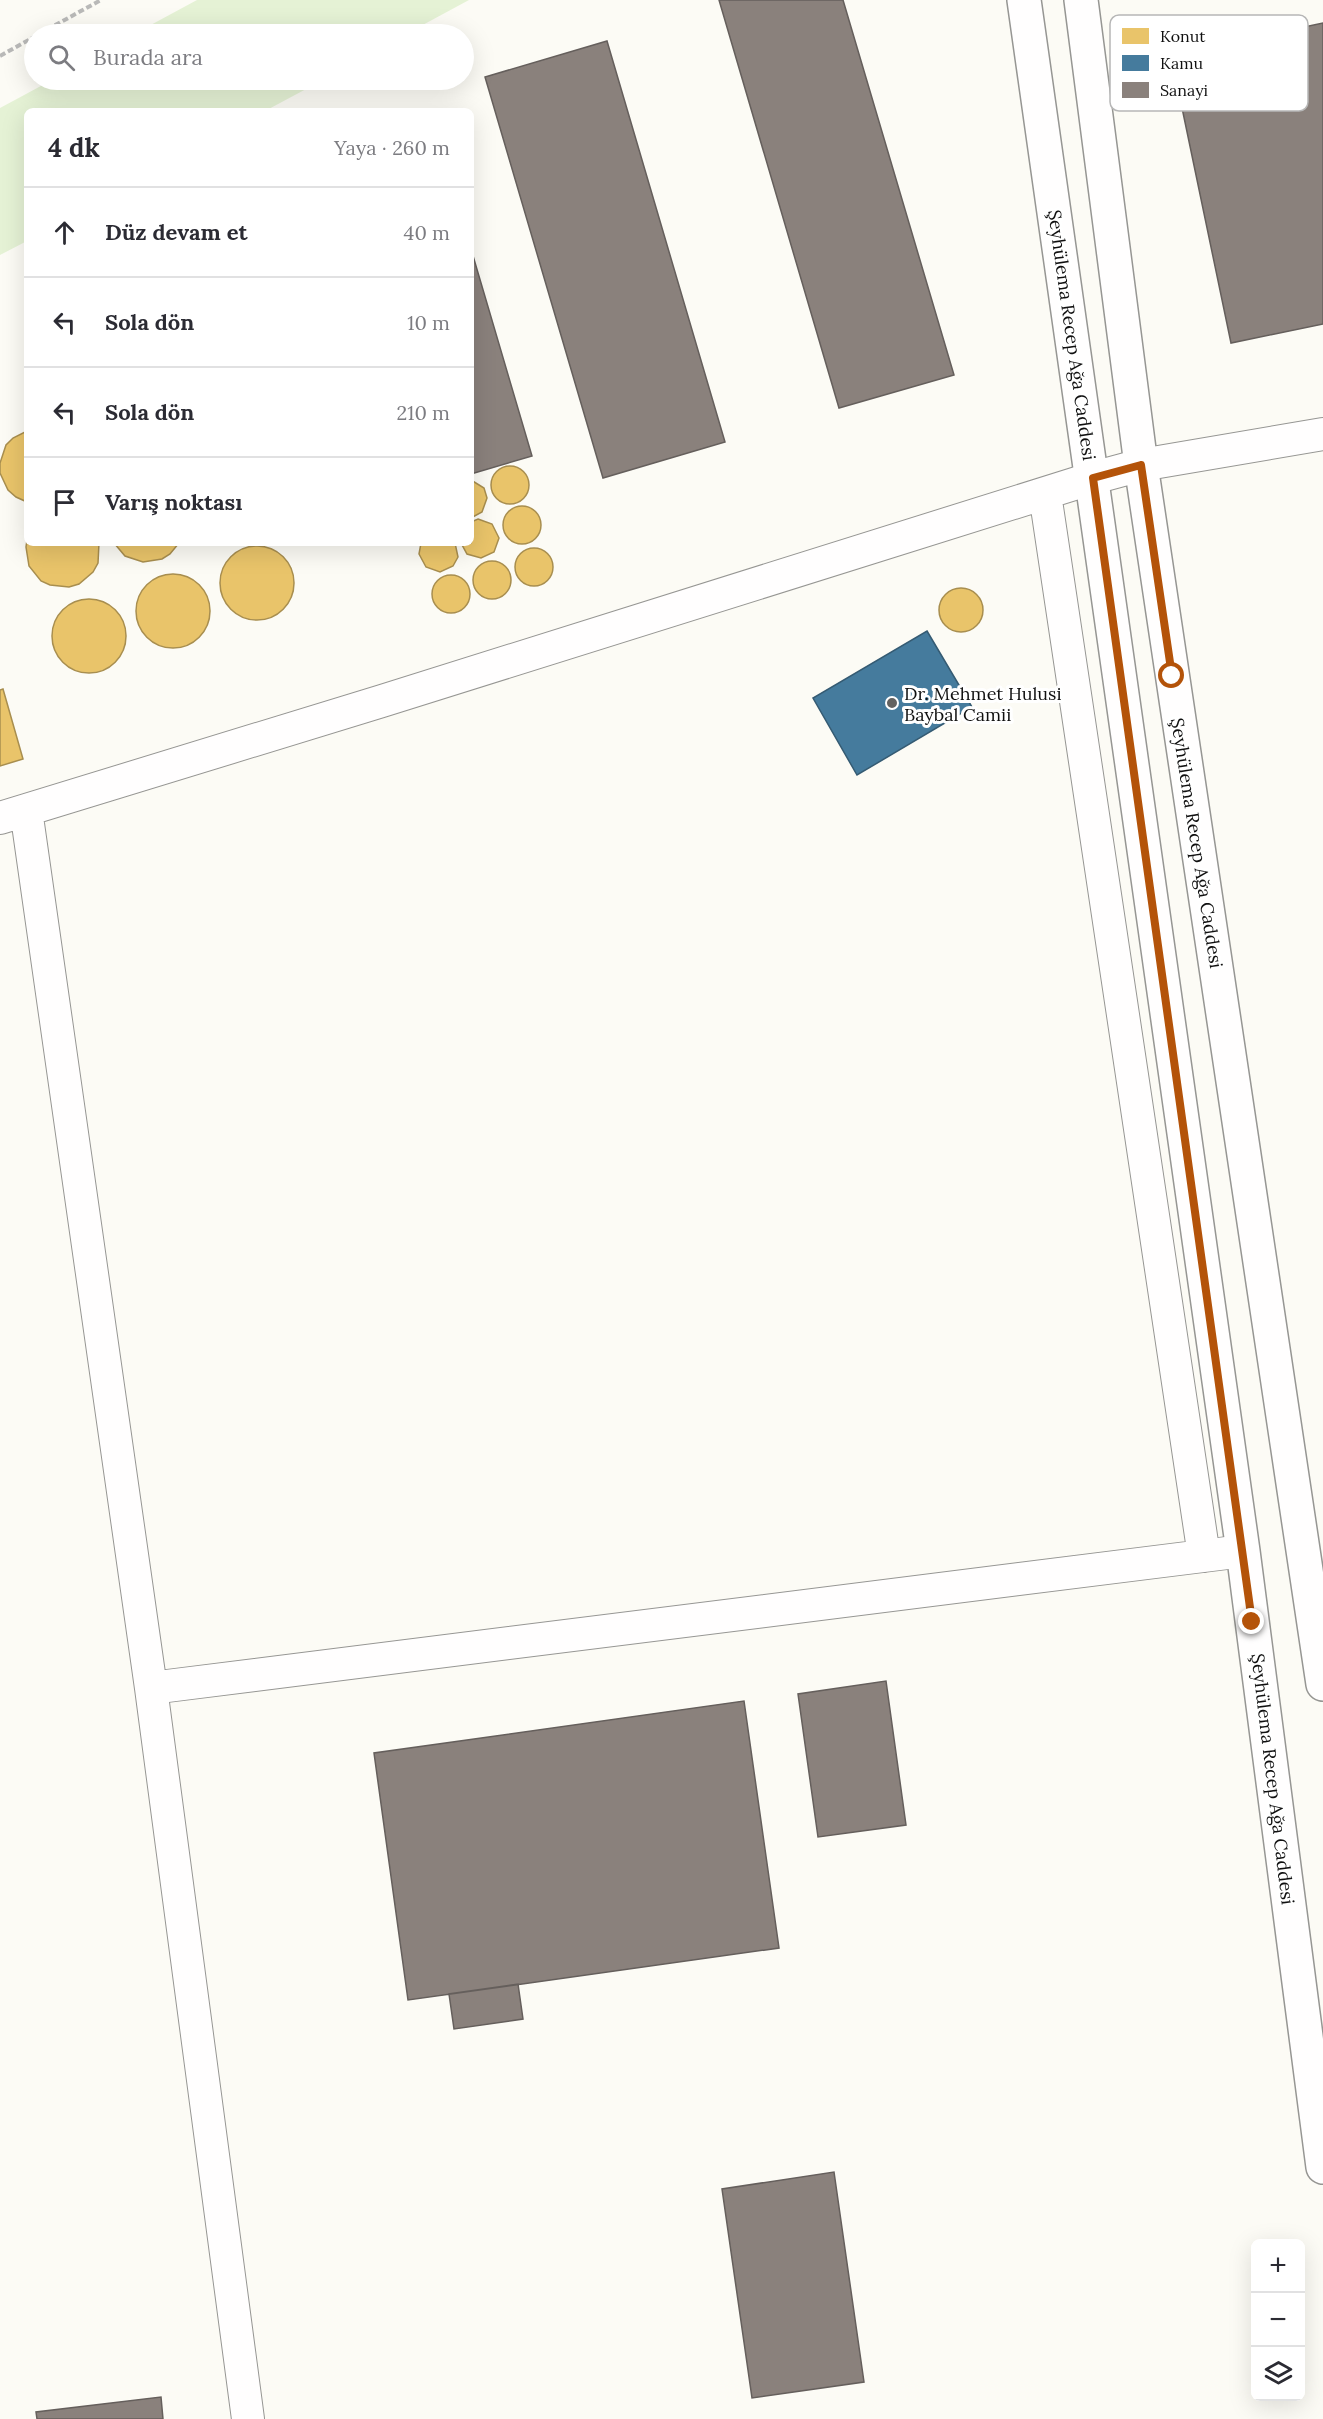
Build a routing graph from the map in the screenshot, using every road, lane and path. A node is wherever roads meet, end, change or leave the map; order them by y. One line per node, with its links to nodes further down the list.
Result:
1 (101, 0): 4 (path)
2 (1024, 0): 9 (street, Şeyhülema Recep Ağa Caddesi)
3 (1081, 0): 8 (street, Şeyhülema Recep Ağa Caddesi)
4 (57, 24)
5 (24, 43): 6 (path)
6 (0, 56)
7 (1323, 434): 8 (street)
8 (1141, 465): 9 (street); 12 (street, Şeyhülema Recep Ağa Caddesi)
9 (1093, 478): 10 (street); 13 (street, Şeyhülema Recep Ağa Caddesi)
10 (1045, 494): 11 (street); 14 (street)
11 (13, 814): 16 (street)
12 (1313, 1541): 15 (street, Şeyhülema Recep Ağa Caddesi)
13 (1243, 1551): 14 (street); 17 (street, Şeyhülema Recep Ağa Caddesi)
14 (1204, 1556): 16 (street)
15 (1323, 1684)
16 (151, 1688): 18 (street)
17 (1323, 2168)
18 (248, 2419)

